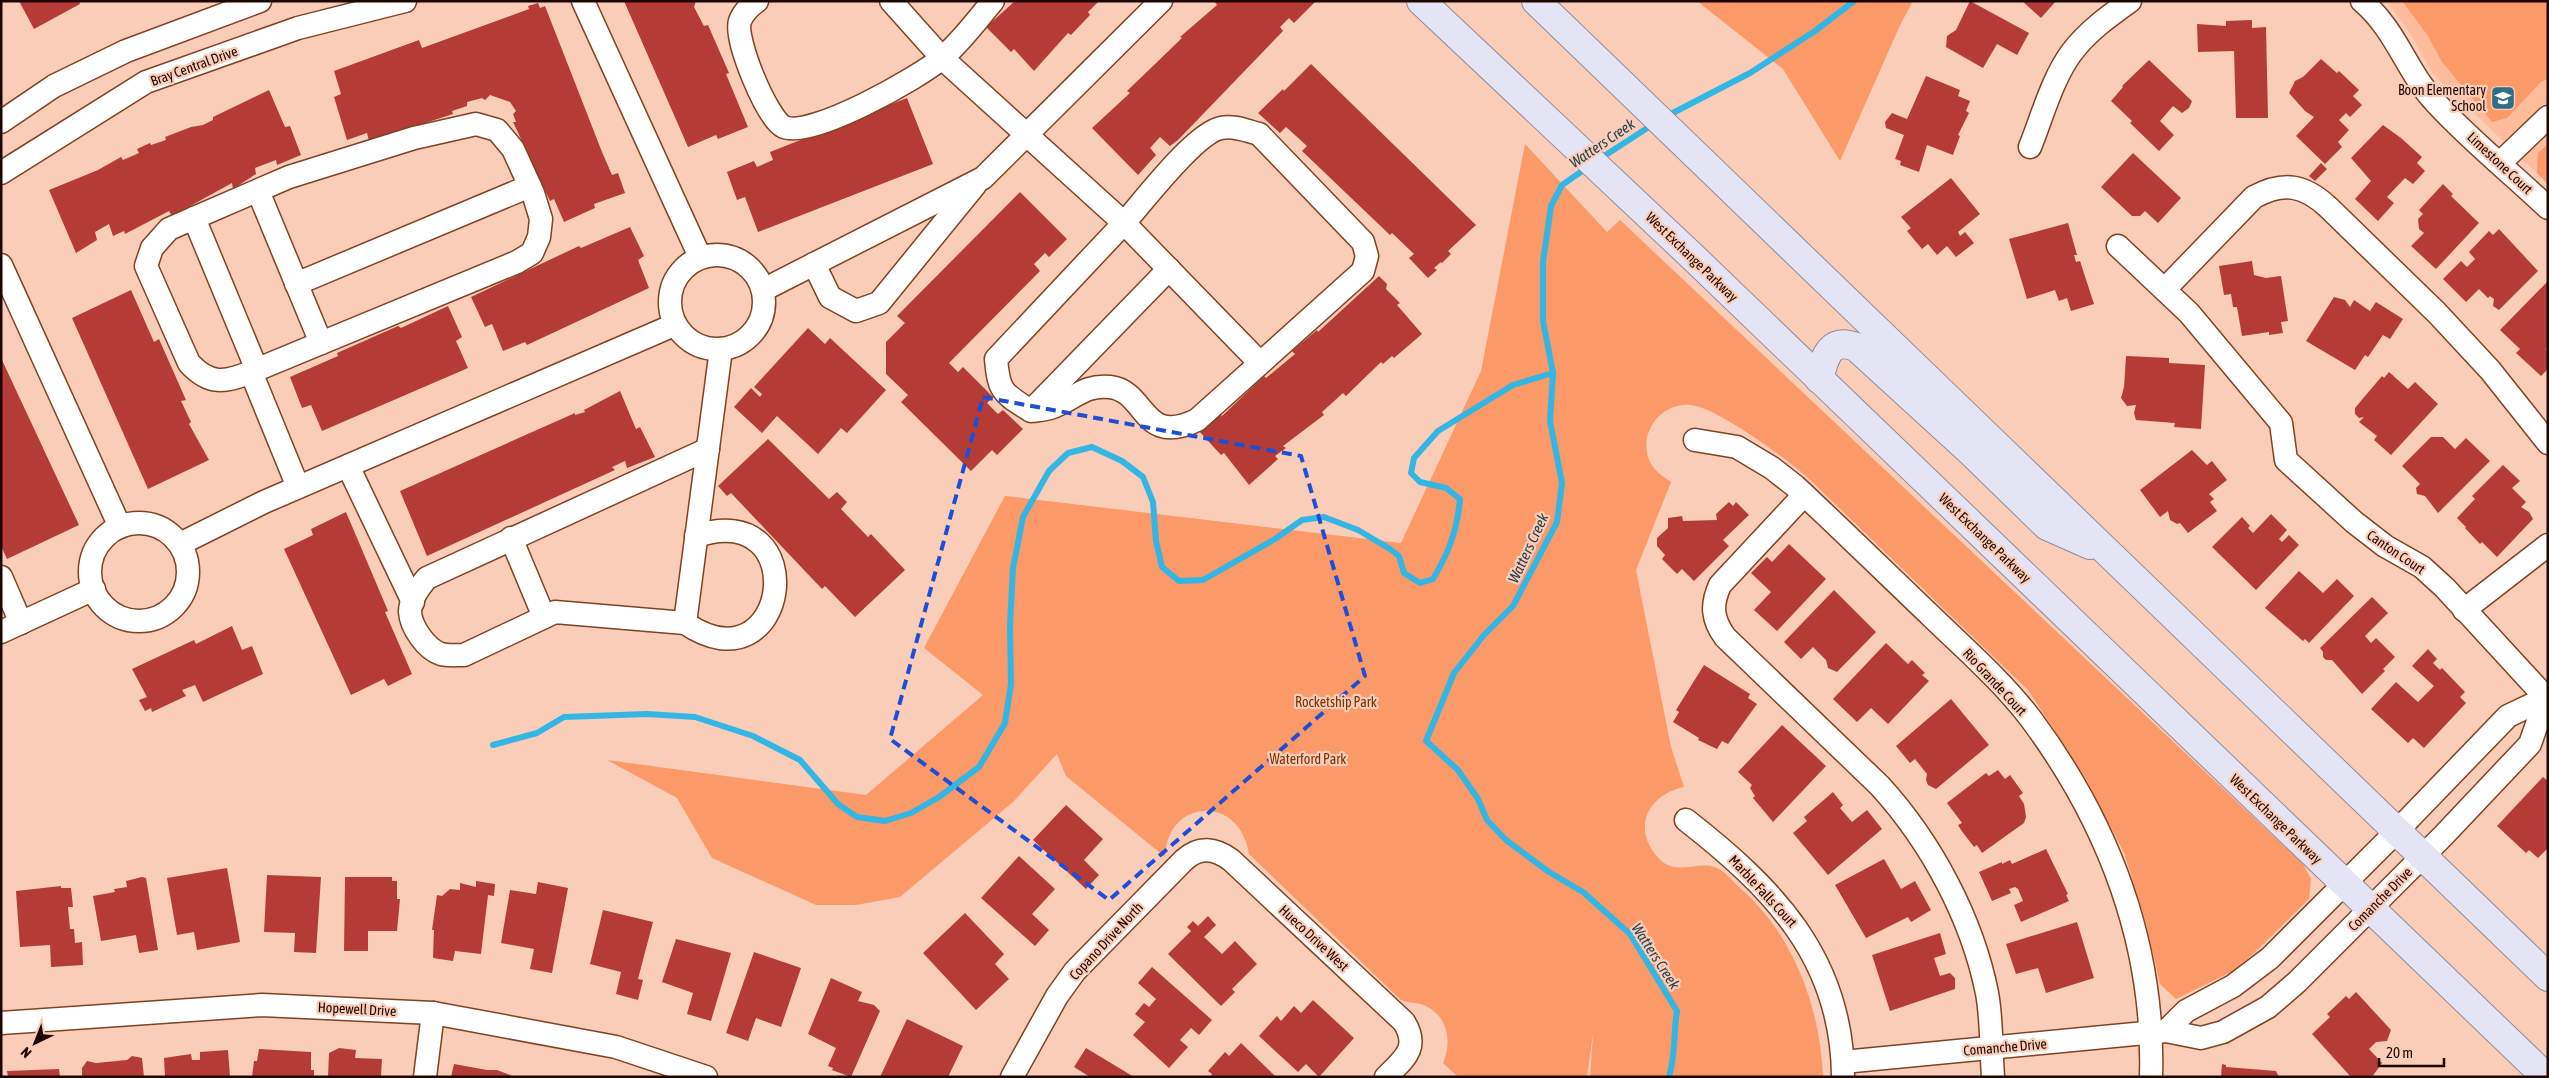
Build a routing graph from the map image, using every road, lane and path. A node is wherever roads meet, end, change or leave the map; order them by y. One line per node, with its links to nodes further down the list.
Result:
1 (260, 1): 14 (street)
2 (405, 1): 18 (street, Bray Central Drive)
3 (583, 1): 26 (street)
4 (757, 1): 12 (street)
5 (993, 1): 12 (street)
6 (1161, 1): 15 (street)
7 (1421, 1): 38 (main road, West Exchange Parkway)
8 (1536, 1): 51 (main road)
9 (2130, 1): 16 (street)
10 (2362, 1): 17 (street, Limestone Court)
11 (900, 4): 12 (street)
12 (942, 58): 15 (street)
13 (2548, 118): 17 (street)
14 (1, 122)
15 (1028, 134): 19 (street); 24 (street)
16 (2030, 147)
17 (2500, 163): 22 (street, Limestone Court)
18 (1, 173)
19 (981, 179): 28 (street); 28 (street)
20 (530, 186): 21 (street); 30 (street); 34 (street)
21 (258, 191): 23 (street); 30 (street)
22 (2548, 208)
23 (194, 218): 37 (street); 37 (street)
24 (1124, 223): 29 (street); 36 (street); 39 (street)
25 (2118, 246): 31 (street)
26 (700, 257): 32 (street); 33 (street)
27 (1, 264): 46 (street)
28 (814, 264): 32 (street)
29 (1169, 269): 36 (street); 39 (street)
30 (296, 284): 34 (street)
31 (2165, 289): 41 (street); 55 (street, Canton Court)
32 (763, 290): 35 (street)
33 (674, 325): 35 (street); 43 (street)
34 (321, 344): 37 (street)
35 (721, 349): 42 (street)
36 (1260, 363): 39 (street)
37 (254, 371): 44 (street)
38 (1820, 379): 51 (main road); 64 (main road, West Exchange Parkway)
39 (1031, 411)
40 (1695, 440): 45 (street, Rio Grande Court)
41 (2548, 443)
42 (708, 449): 47 (street); 48 (street)
43 (348, 466): 44 (street); 54 (street)
44 (298, 487): 49 (street)
45 (1804, 495): 69 (street, Rio Grande Court); 70 (street)
46 (120, 527): 49 (street); 53 (street)
47 (696, 536): 57 (street); 57 (street)
48 (511, 538): 54 (street); 56 (street)
49 (180, 544): 53 (street)
50 (2548, 545): 55 (street)
51 (2107, 552): 61 (main road)
52 (1, 577): 58 (street)
53 (94, 589): 58 (street)
54 (413, 602): 56 (street)
55 (2464, 610): 59 (street, Canton Court)
56 (544, 617): 57 (street)
57 (685, 623)
58 (11, 627)
59 (2547, 698): 61 (street); 63 (street, Comanche Drive)
60 (1686, 820): 71 (street, Marble Falls Court)
61 (2397, 831): 63 (main road); 64 (street)
62 (1205, 849): 74 (street, Copano Drive North); 75 (street, Hueco Drive West)
63 (2423, 856): 65 (street, Comanche Drive); 66 (main road)
64 (2344, 885): 65 (main road, West Exchange Parkway); 69 (street)
65 (2370, 909): 69 (street, Comanche Drive); 78 (main road, West Exchange Parkway)
66 (2548, 977)
67 (434, 1013): 68 (street, Hopewell Drive); 72 (street); 73 (street, Hopewell Drive)
68 (1, 1023)
69 (2160, 1032): 70 (street, Comanche Drive); 77 (street, Rio Grande Court)
70 (1991, 1048): 71 (street, Comanche Drive); 76 (street)
71 (1843, 1070)
72 (425, 1077)
73 (706, 1077)
74 (1012, 1077)
75 (1386, 1077)
76 (1993, 1077)
77 (2151, 1077)
78 (2546, 1077)

